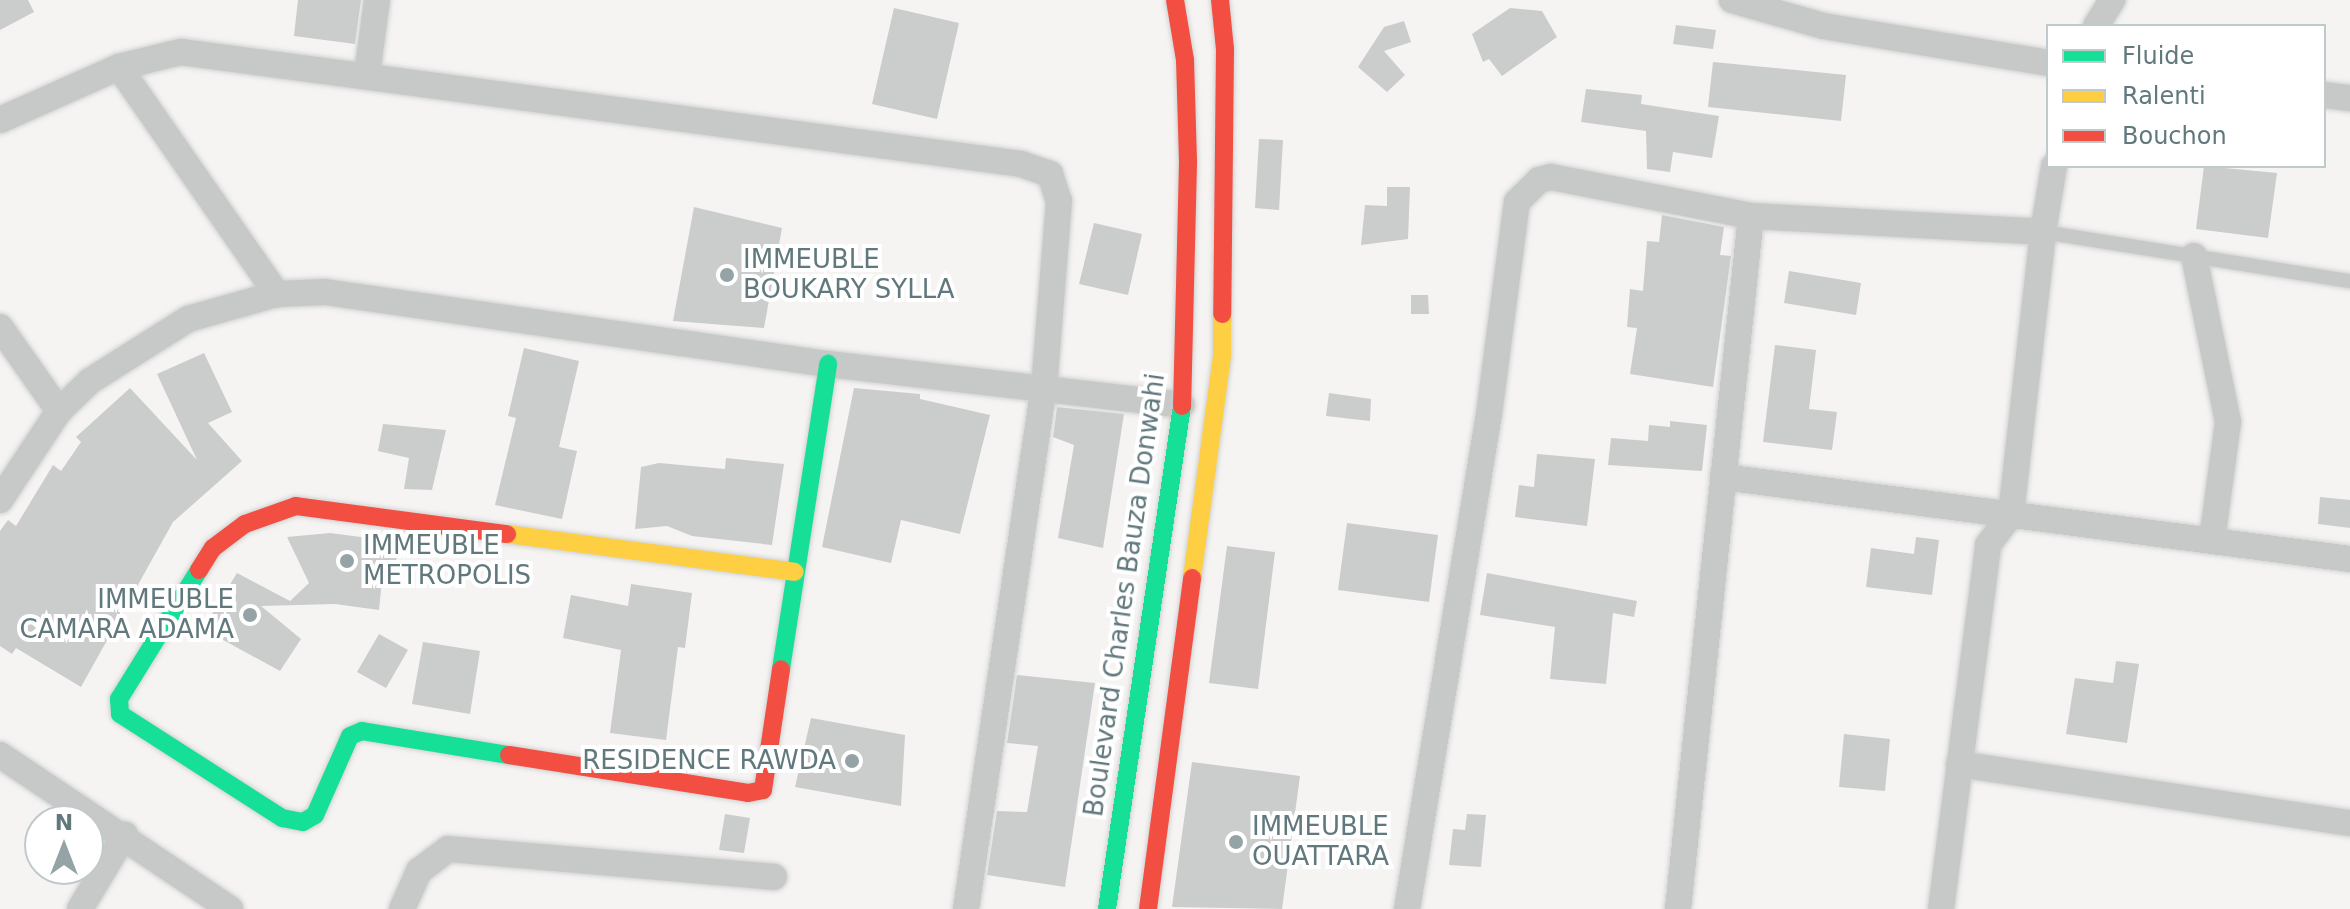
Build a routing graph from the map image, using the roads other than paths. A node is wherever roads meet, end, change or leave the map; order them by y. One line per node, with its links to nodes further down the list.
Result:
1 (377, 0): 9 (street)
2 (1175, 0): 22 (street, Boulevard Charles Bauza Donwahi)
3 (1220, 0): 40 (street)
4 (1732, 0): 7 (street)
5 (2112, 0): 6 (street)
6 (2097, 24)
7 (2046, 63)
8 (119, 67): 9 (street); 12 (street); 18 (street)
9 (367, 74): 21 (street)
10 (2326, 95): 11 (street)
11 (2350, 98)
12 (0, 120)
13 (2054, 168): 15 (street)
14 (1751, 216): 15 (street); 24 (street); 41 (street)
15 (2043, 232): 16 (lane); 26 (street)
16 (2194, 256): 17 (lane); 27 (street)
17 (2350, 281)
18 (277, 294): 20 (street); 23 (street)
19 (0, 327): 23 (street)
20 (828, 364): 21 (street); 29 (street)
21 (1044, 386): 22 (street); 38 (street)
22 (1182, 405): 39 (street, Boulevard Charles Bauza Donwahi)
23 (59, 411): 25 (street)
24 (1723, 477): 26 (street); 42 (street)
25 (0, 500)
26 (2011, 514): 27 (street); 31 (street)
27 (2212, 541): 28 (street)
28 (2350, 559)
29 (794, 572): 29 (street)
30 (0, 755): 33 (street)
31 (1959, 764): 32 (street); 43 (street)
32 (2350, 823)
33 (125, 834): 35 (street); 36 (street)
34 (774, 877): 37 (street)
35 (80, 909)
36 (230, 909)
37 (402, 909)
38 (966, 909)
39 (1107, 909)
40 (1148, 909)
41 (1407, 909)
42 (1678, 909)
43 (1941, 909)

